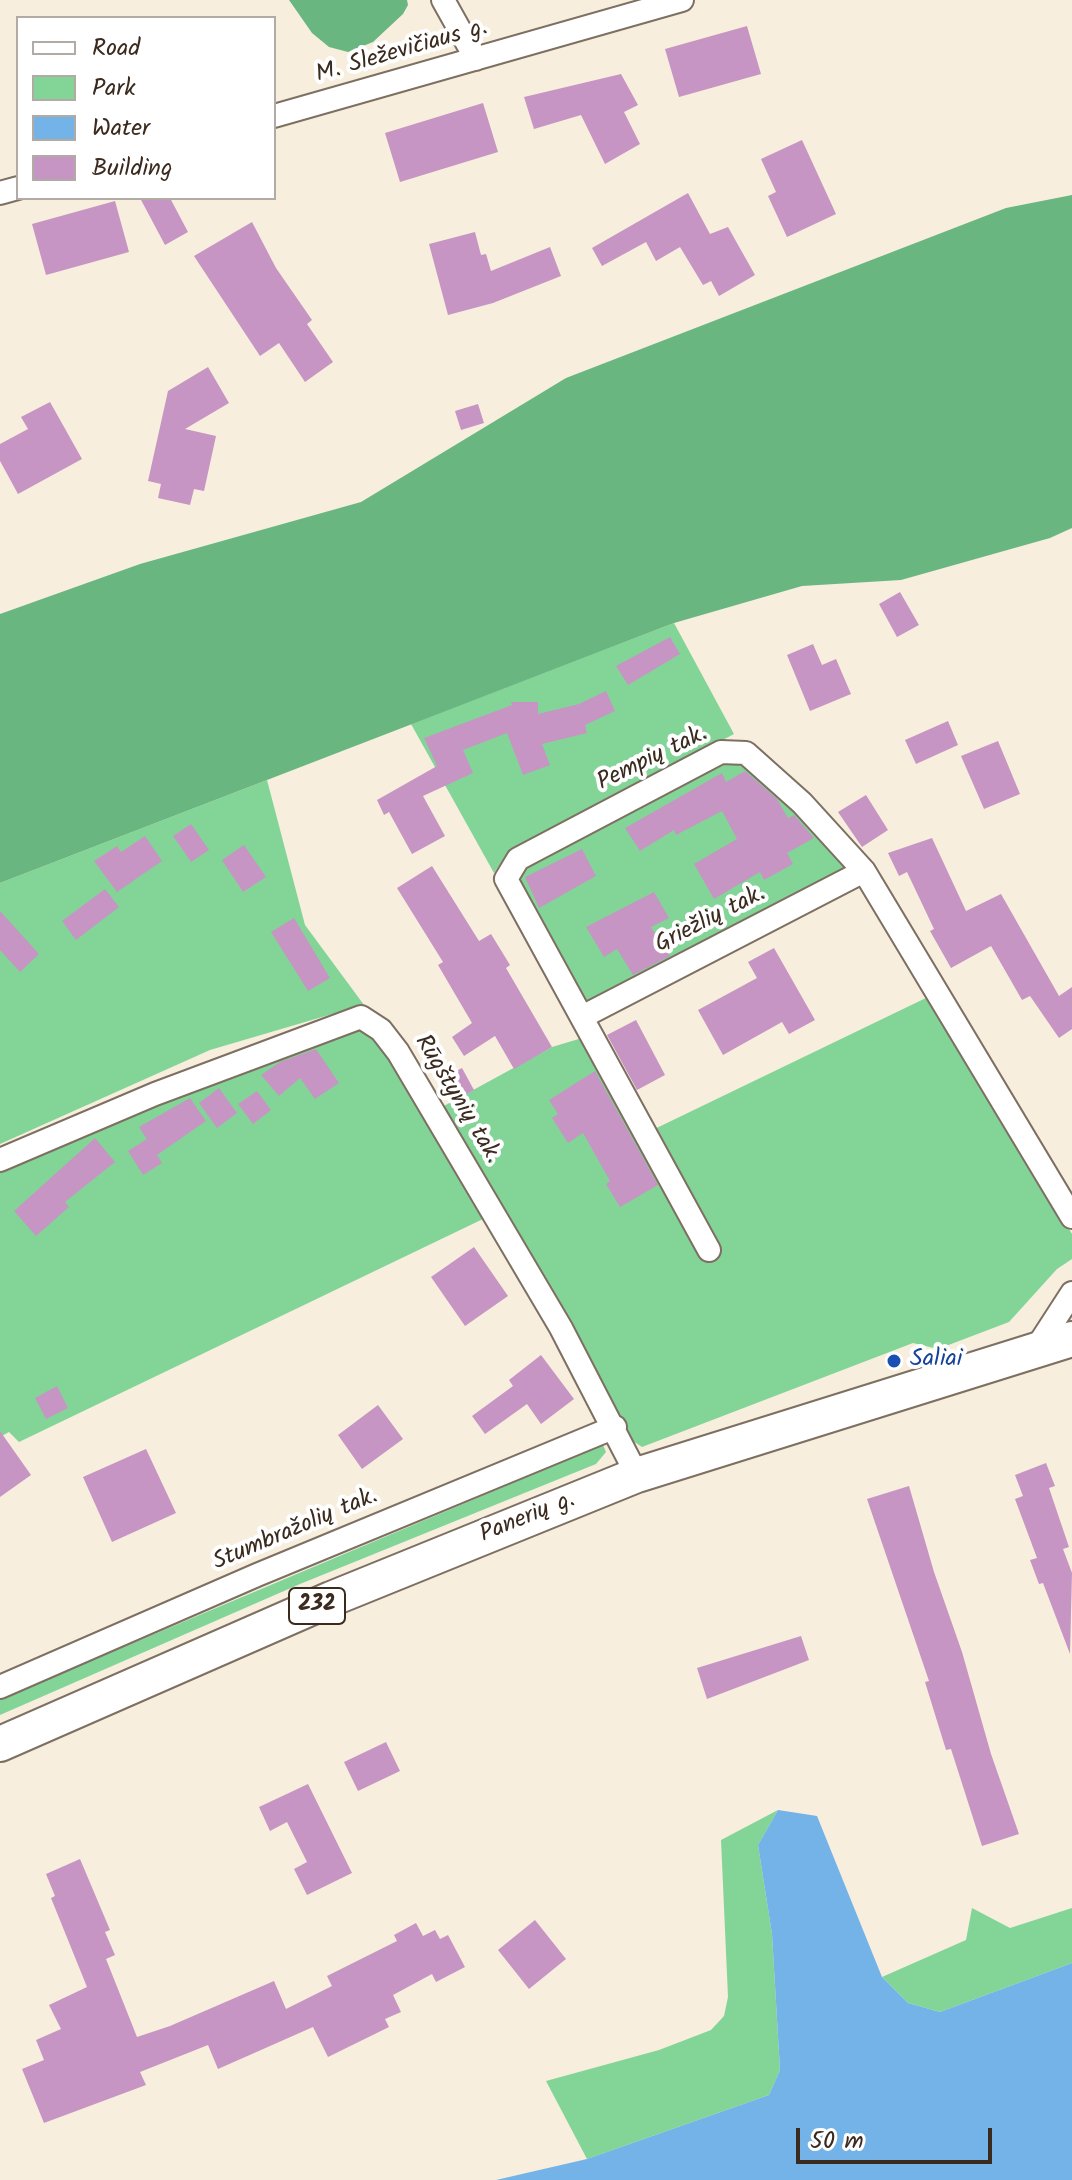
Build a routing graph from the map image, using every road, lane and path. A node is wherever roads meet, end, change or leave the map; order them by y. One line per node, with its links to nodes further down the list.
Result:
1 (443, 0): 3 (street)
2 (682, 0): 3 (street, M. Sleževičiaus g.)
3 (476, 59): 4 (street, M. Sleževičiaus g.)
4 (276, 115)
5 (864, 871): 6 (street, Griežlių tak.); 6 (street, Pempių tak.); 8 (street, Pempių tak.)
6 (582, 1017): 9 (street, Pempių tak.)
7 (0, 1160): 13 (street, Rūgštynių tak.)
8 (1072, 1217)
9 (709, 1250)
10 (1072, 1293): 12 (street)
11 (1072, 1339): 12 (main road, Panerių g. / 232)
12 (1037, 1347): 14 (main road, Panerių g. / 232)
13 (615, 1427): 14 (street, Rūgštynių tak.); 15 (street, Stumbražolių tak.)
14 (637, 1475): 16 (main road, Panerių g. / 232)
15 (0, 1687)
16 (0, 1744)

